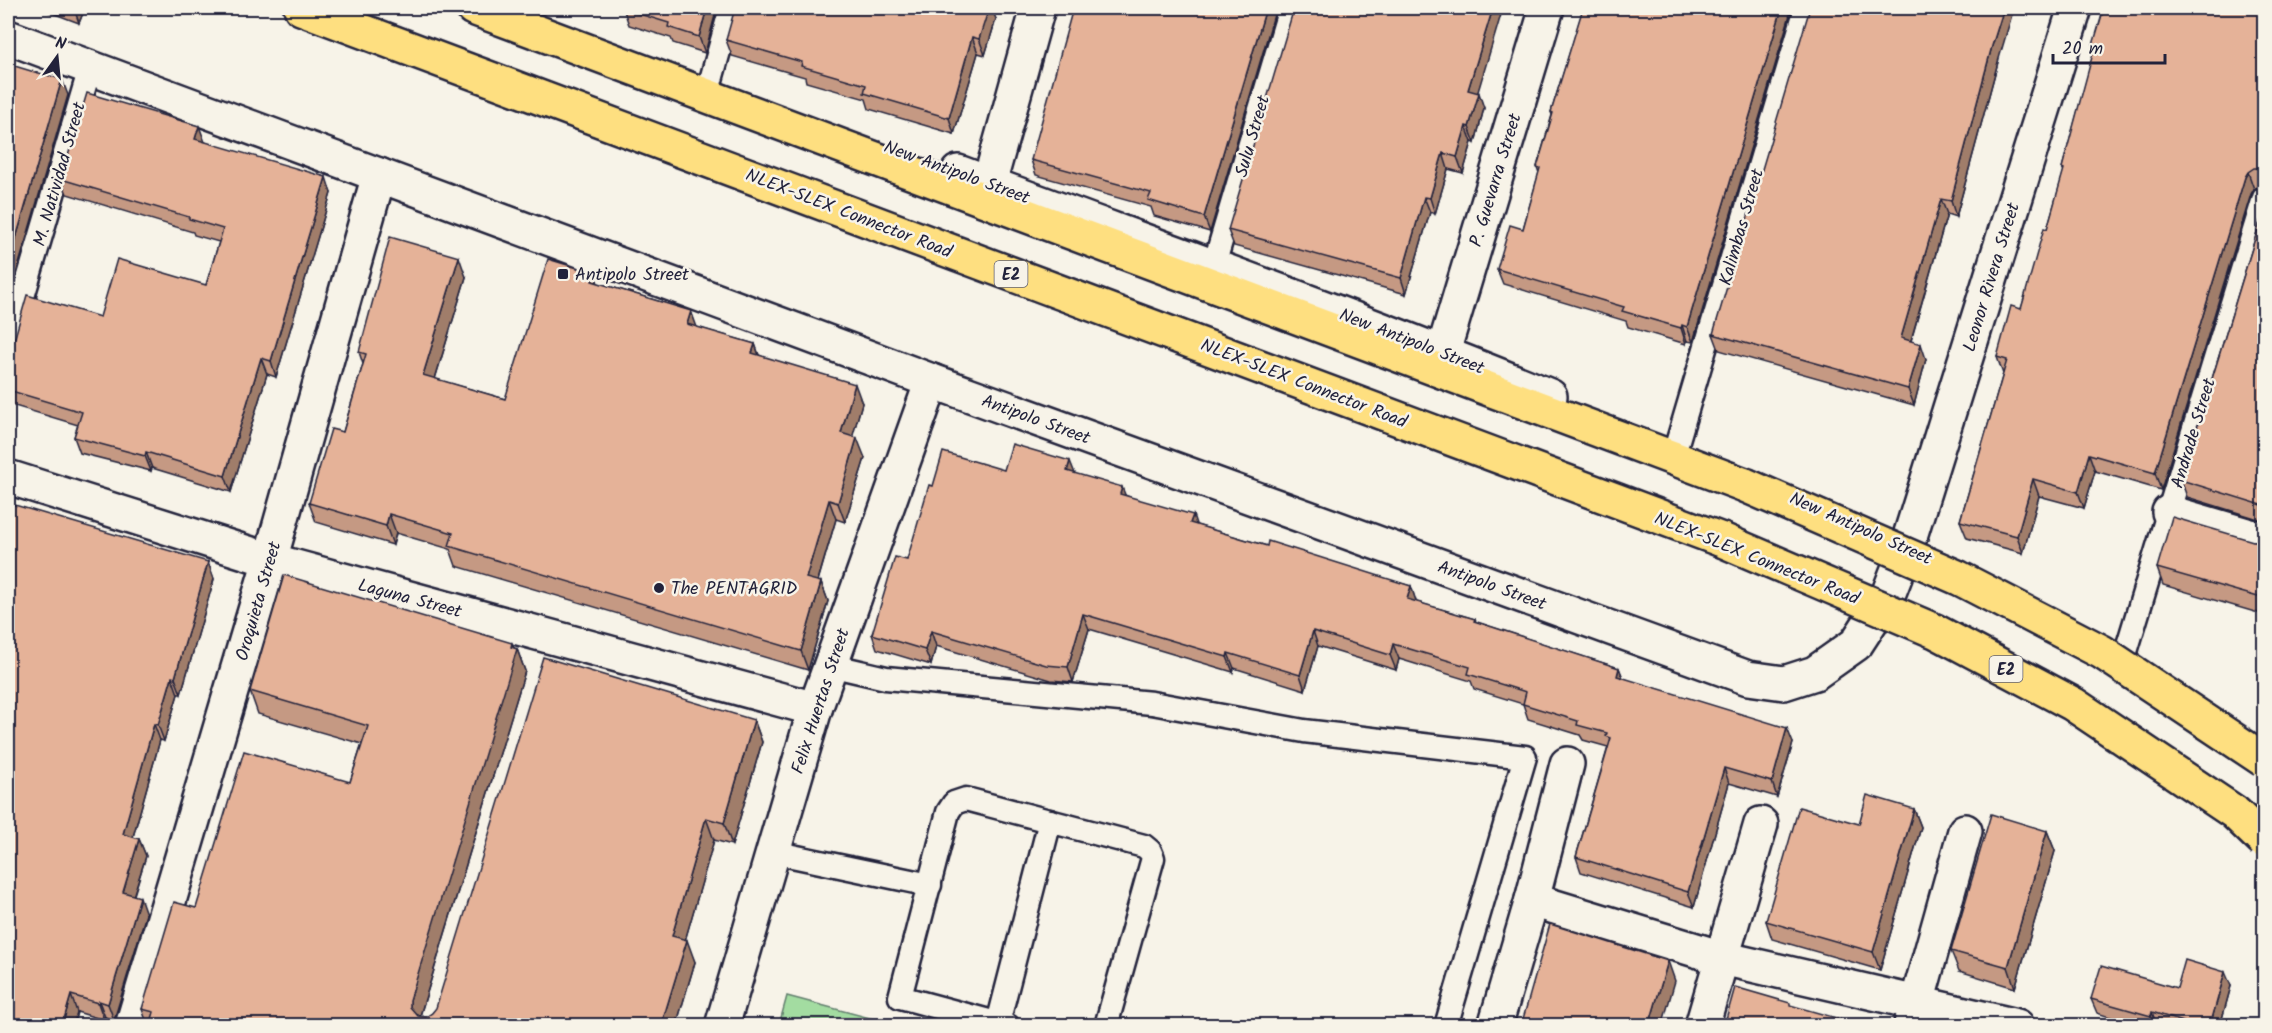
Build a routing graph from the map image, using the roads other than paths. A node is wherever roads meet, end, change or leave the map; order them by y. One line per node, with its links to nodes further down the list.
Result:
1 (301, 8): 35 (highway, NLEX-SLEX Connector Road / E2, bridge)
2 (472, 8): 29 (highway, bridge)
3 (512, 8): 12 (street, New Antipolo Street)
4 (731, 8): 12 (lane)
5 (1038, 8): 14 (street)
6 (1290, 8): 16 (lane, Sulu Street)
7 (1547, 8): 18 (street, P. Guevarra Street)
8 (1806, 8): 20 (lane, Kalimbas Street)
9 (2075, 8): 24 (street, Leonor Rivera Street)
10 (8, 38): 11 (street, Antipolo Street)
11 (90, 68): 13 (street, Antipolo Street); 17 (lane, M. Natividad Street)
12 (711, 80): 14 (street, New Antipolo Street)
13 (379, 175): 19 (street, Antipolo Street); 25 (street, Oroquieta Street)
14 (989, 184): 16 (street, New Antipolo Street)
15 (2265, 198): 22 (lane, Andrade Street)
16 (1214, 266): 18 (street, New Antipolo Street)
17 (8, 348)
18 (1443, 352): 20 (street, New Antipolo Street)
19 (932, 381): 24 (street, Antipolo Street); 26 (street, Felix Huertas Street)
20 (1676, 447): 24 (street, New Antipolo Street)
21 (8, 477): 25 (street, Laguna Street)
22 (2169, 512): 23 (street); 27 (lane, Andrade Street)
23 (2265, 540)
24 (1907, 546): 27 (street, New Antipolo Street)
25 (270, 560): 28 (street, Laguna Street); 42 (street, Oroquieta Street)
26 (830, 665): 28 (street, Felix Huertas Street); 45 (lane)
27 (2121, 668): 31 (street, New Antipolo Street)
28 (815, 709): 36 (street, Felix Huertas Street)
29 (2265, 760)
30 (1567, 764): 38 (street)
31 (2265, 774)
32 (1050, 822): 37 (lane); 41 (lane); 44 (lane)
33 (1761, 824): 39 (street)
34 (1965, 831): 40 (street)
35 (2265, 841)
36 (773, 852): 37 (lane); 43 (street, Felix Huertas Street)
37 (930, 885): 41 (lane)
38 (1532, 900): 39 (street); 46 (street)
39 (1722, 958): 40 (street); 47 (street)
40 (1913, 1015): 48 (street)
41 (1003, 1024)
42 (132, 1026)
43 (722, 1026)
44 (1106, 1026)
45 (1446, 1026)
46 (1495, 1026)
47 (1702, 1026)
48 (2017, 1026)

